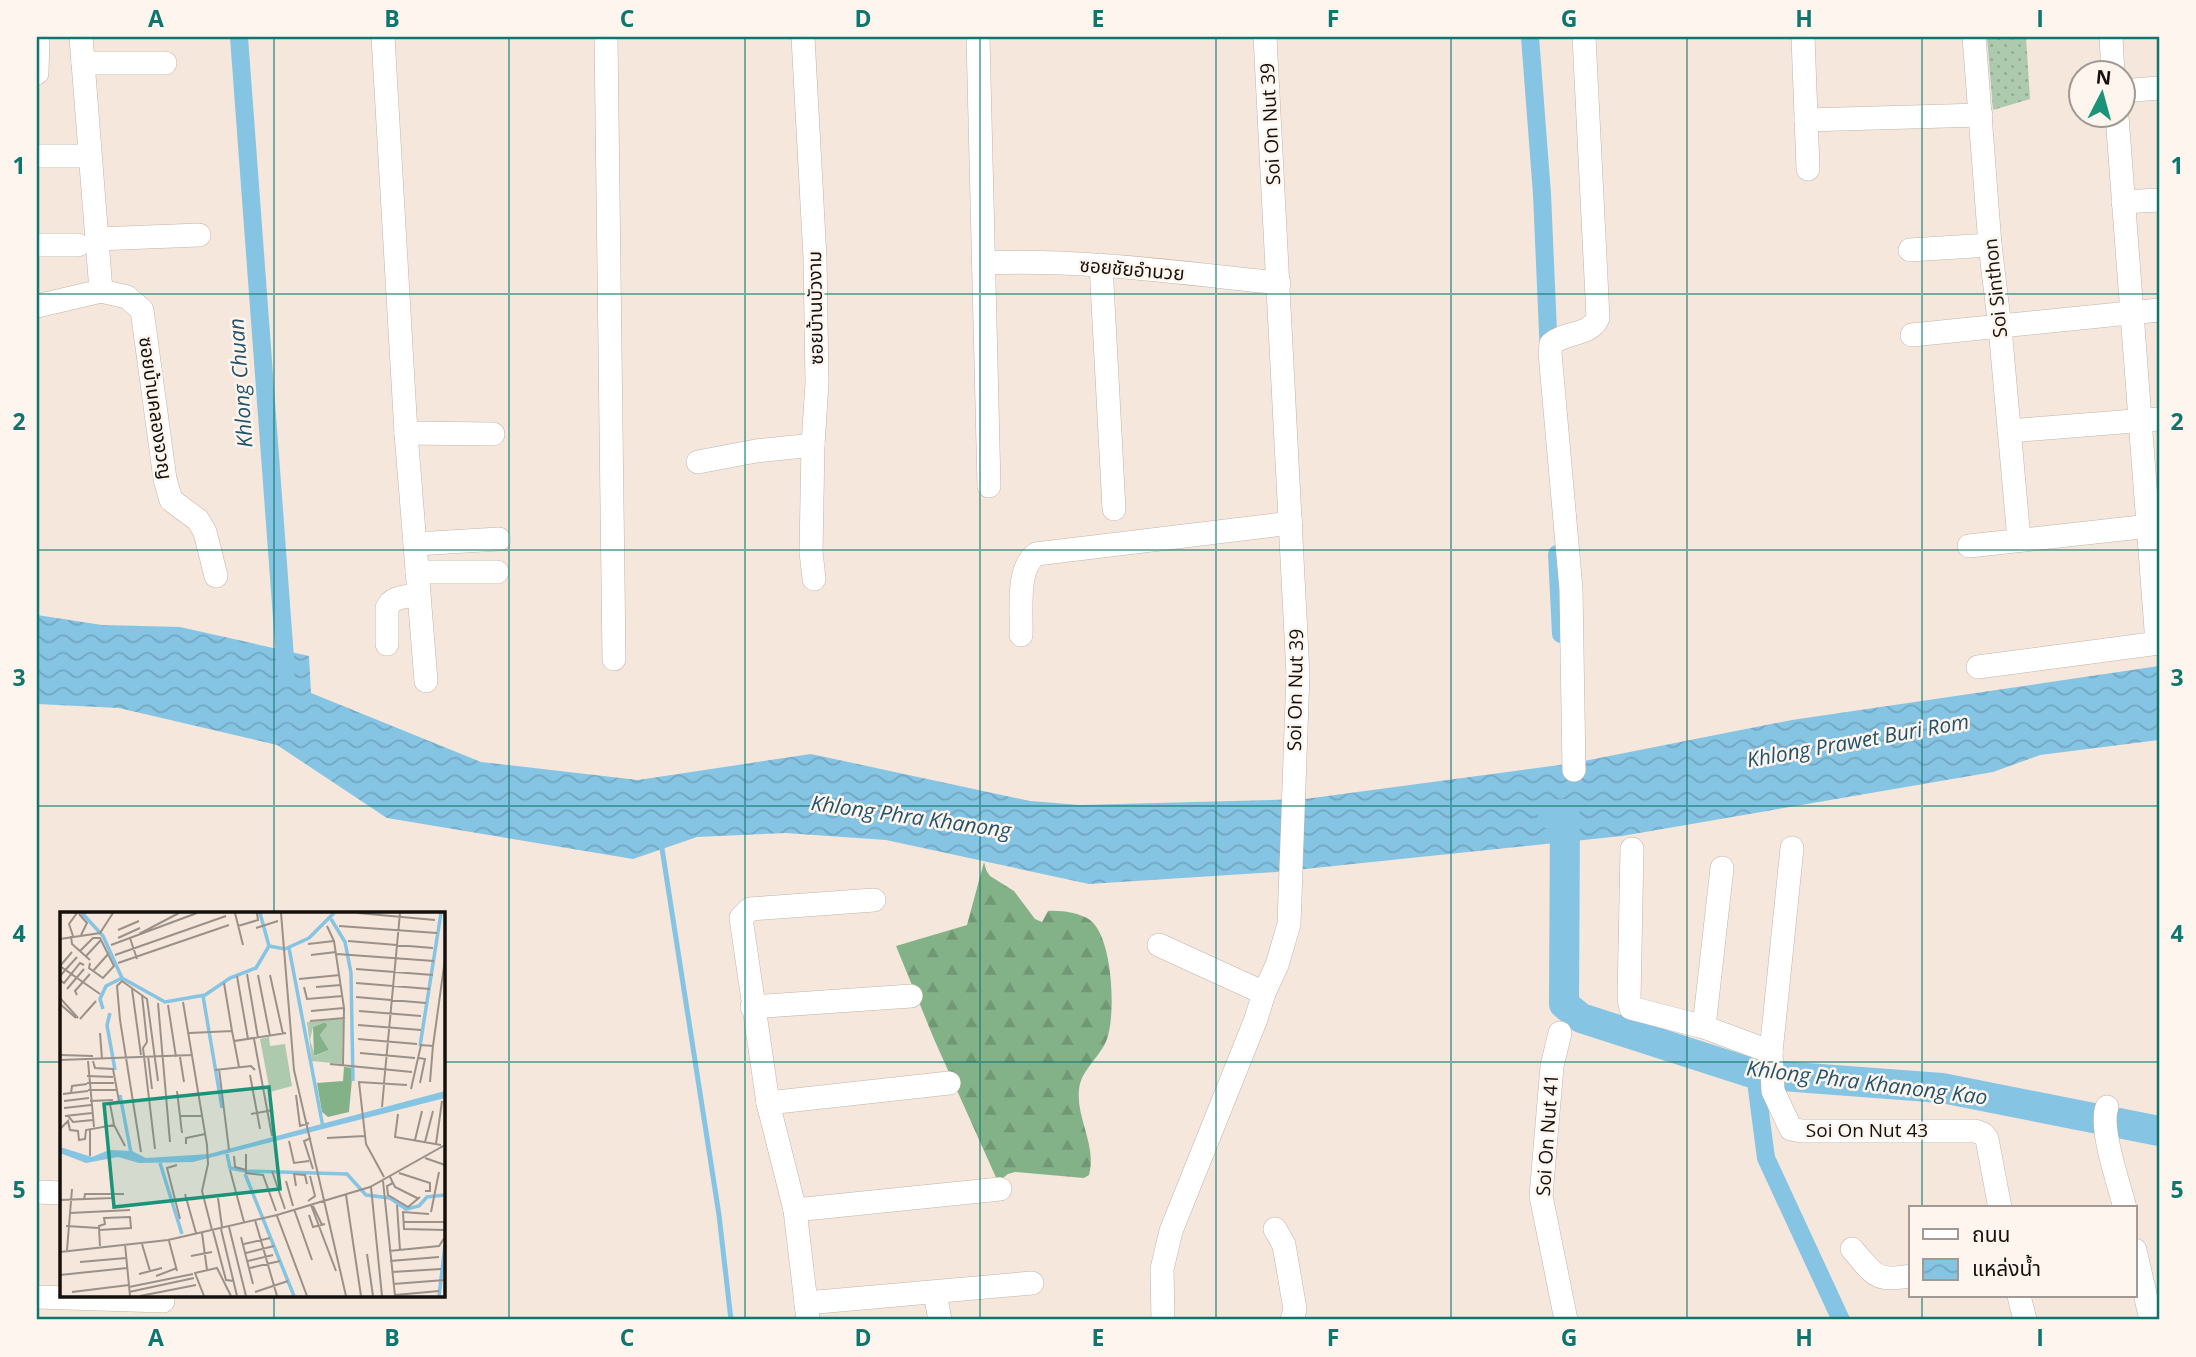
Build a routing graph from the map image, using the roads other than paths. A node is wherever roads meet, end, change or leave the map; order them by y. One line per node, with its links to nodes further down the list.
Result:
1 (38, 37): 15 (street)
2 (81, 37): 13 (street)
3 (383, 37): 42 (street)
4 (606, 37): 61 (street)
5 (803, 37): 44 (street, ซอยบ้านบัวงาม)
6 (978, 37): 31 (street)
7 (1265, 37): 33 (street, Soi On Nut 39)
8 (1584, 37): 64 (street)
9 (1802, 37): 19 (street)
10 (1974, 37): 18 (street, Soi Sinthon)
11 (2111, 37): 12 (street)
12 (2112, 60)
13 (83, 63): 14 (street); 27 (street)
14 (165, 63)
15 (37, 73)
16 (2159, 88): 17 (street)
17 (2136, 89)
18 (1981, 115): 19 (street); 29 (street, Soi Sinthon)
19 (1806, 120): 23 (street)
20 (2117, 130): 25 (street)
21 (37, 156): 22 (street)
22 (79, 156)
23 (1808, 169)
24 (2159, 200): 25 (street)
25 (2123, 202): 37 (street)
26 (200, 235): 27 (street)
27 (88, 242): 28 (street); 34 (street)
28 (37, 245)
29 (1990, 245): 30 (street); 38 (street, Soi Sinthon)
30 (1910, 250)
31 (984, 263): 32 (street, ซอยชัยอำนวย); 46 (street)
32 (1101, 265): 33 (street, ซอยชัยอำนวย); 47 (street)
33 (1279, 283): 48 (street, Soi On Nut 39)
34 (101, 291): 35 (street); 55 (street, ซอยบ้านคลองจวญ)
35 (37, 306)
36 (2159, 310): 37 (street)
37 (2131, 313): 38 (street); 40 (street)
38 (2000, 328): 39 (street); 41 (street, Soi Sinthon)
39 (1912, 335)
40 (2149, 420): 41 (street); 49 (street)
41 (2009, 431): 51 (street, Soi Sinthon)
42 (406, 433): 43 (street); 52 (street)
43 (493, 434)
44 (813, 444): 45 (street); 56 (street, ซอยบ้านบัวงาม)
45 (698, 462)
46 (989, 486)
47 (1114, 509)
48 (1291, 523): 58 (street); 70 (street, Soi On Nut 39)
49 (2153, 526): 51 (street); 59 (street)
50 (499, 539): 52 (street)
51 (2019, 539): 53 (street)
52 (415, 544): 57 (street)
53 (1969, 546)
54 (497, 572): 57 (street)
55 (216, 576)
56 (814, 579)
57 (418, 583): 60 (street); 63 (street)
58 (1021, 635)
59 (2158, 643): 62 (street)
60 (387, 644)
61 (614, 659)
62 (1978, 667)
63 (426, 681)
64 (1574, 770)
65 (1792, 848): 75 (street)
66 (1632, 849): 73 (street)
67 (1722, 868): 73 (street)
68 (874, 900): 72 (street)
69 (1158, 945): 70 (street)
70 (1264, 992): 98 (street, Soi On Nut 39)
71 (911, 996): 72 (street)
72 (752, 1007): 77 (street)
73 (1704, 1027): 75 (street)
74 (1560, 1033): 100 (street, Soi On Nut 41)
75 (1772, 1071): 82 (street, Soi On Nut 43)
76 (949, 1083): 77 (street)
77 (768, 1103): 84 (street)
78 (2105, 1119): 83 (street)
79 (1000, 1189): 84 (street)
80 (37, 1192): 81 (street)
81 (60, 1193)
82 (2000, 1206)
83 (2125, 1206)
84 (795, 1210): 96 (street)
85 (1275, 1229): 99 (street)
86 (1852, 1249): 88 (street)
87 (2136, 1254): 102 (street)
88 (1909, 1276)
89 (1032, 1283): 90 (street)
90 (935, 1293): 96 (street); 97 (street)
91 (37, 1297): 92 (street)
92 (60, 1298)
93 (68, 1298): 95 (street)
94 (2020, 1298): 101 (street)
95 (163, 1301)
96 (807, 1311)
97 (940, 1320)
98 (1163, 1320)
99 (1292, 1320)
100 (1566, 1320)
101 (2025, 1320)
102 (2151, 1320)

